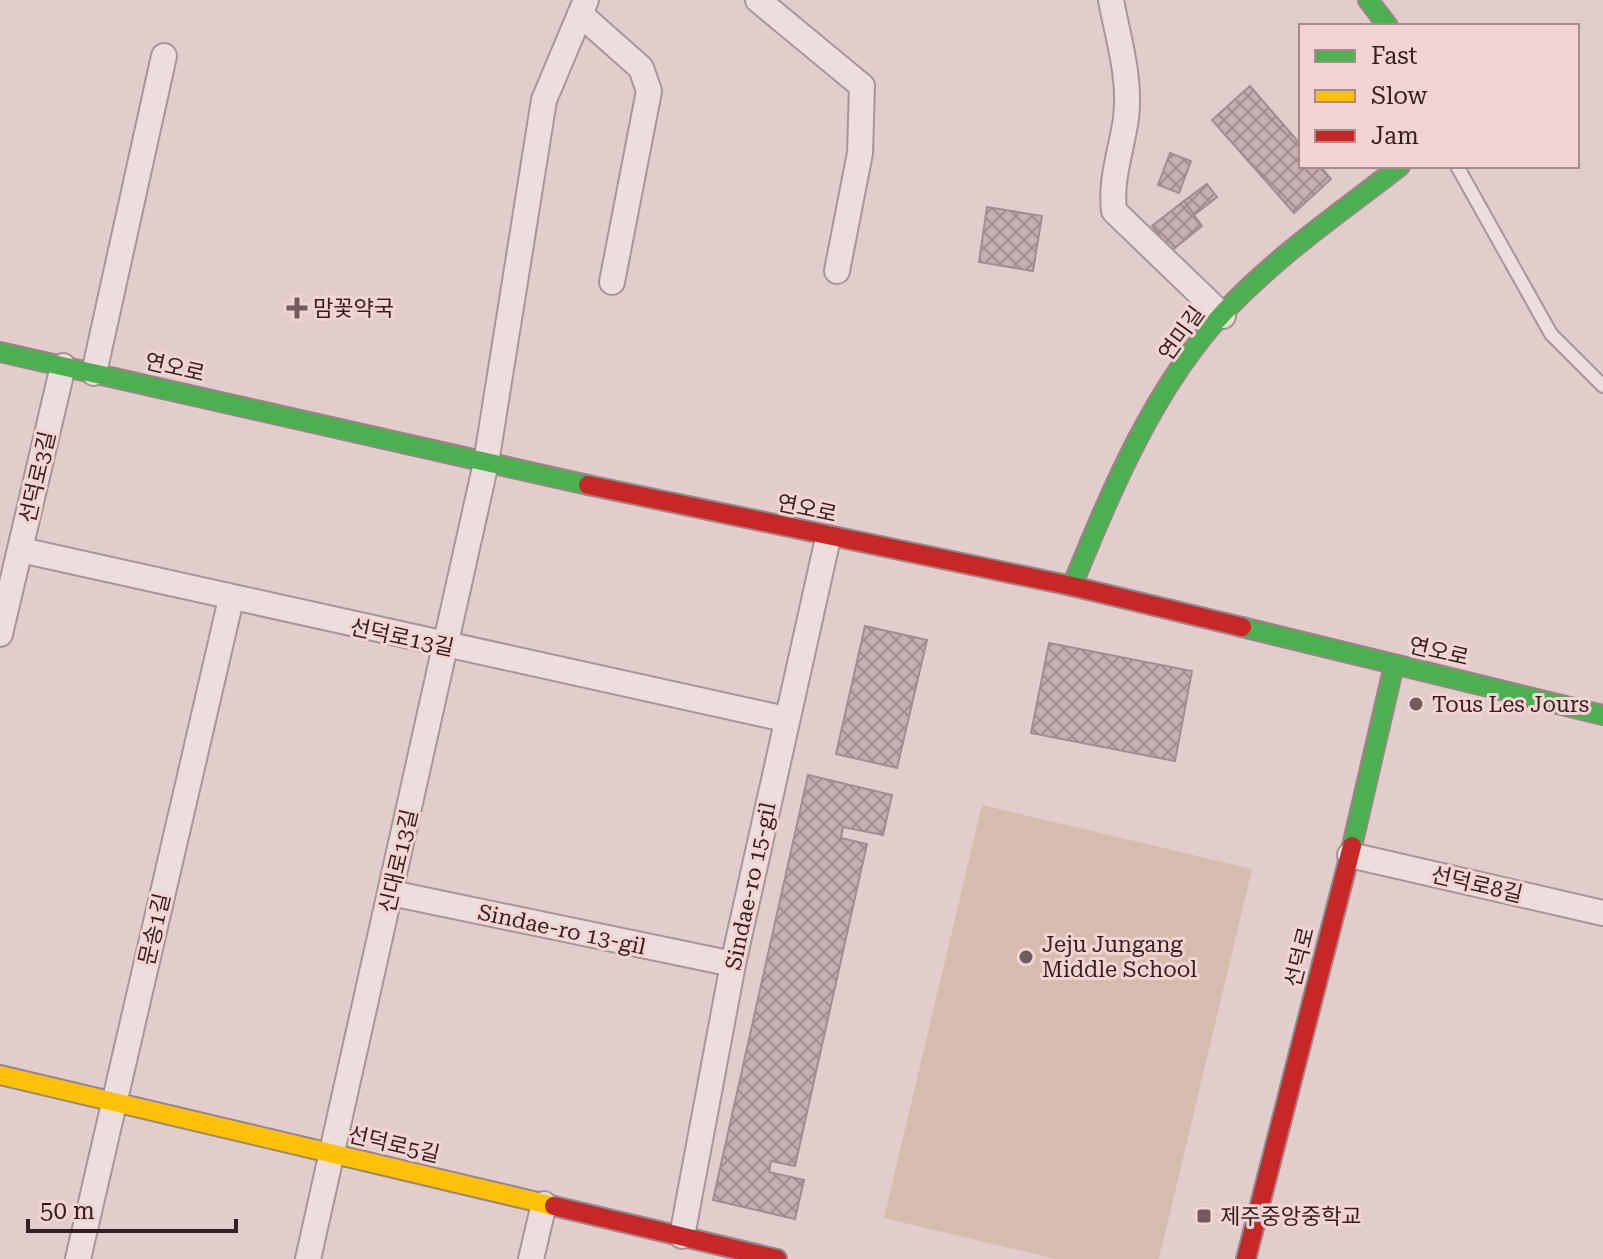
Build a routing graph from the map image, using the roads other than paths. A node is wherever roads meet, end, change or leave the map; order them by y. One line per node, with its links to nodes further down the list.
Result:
1 (758, 0): 9 (street)
2 (1111, 0): 11 (street)
3 (1368, 0): 5 (street)
4 (583, 7): 10 (street); 16 (street, 신대로13길)
5 (1386, 24)
6 (164, 56): 14 (street)
7 (1397, 168): 11 (street, 연미길)
8 (1458, 168): 15 (lane)
9 (837, 271)
10 (612, 282)
11 (1223, 316): 19 (street, 연미길)
12 (0, 352): 13 (street, 연오로)
13 (63, 366): 14 (street, 연오로); 18 (street, 선덕로3길)
14 (94, 373): 16 (street, 연오로)
15 (1603, 386)
16 (486, 463): 17 (street, 연오로); 22 (street, 신대로13길)
17 (828, 538): 19 (street, 연오로); 25 (street, Sindae-ro 15-gil)
18 (21, 550): 20 (street, 선덕로13길); 21 (street, 선덕로3길)
19 (1072, 586): 23 (street, 연오로)
20 (231, 599): 22 (street, 선덕로13길); 31 (street, 문송1길)
21 (0, 634)
22 (446, 647): 25 (street, 선덕로13길); 27 (street, 신대로13길)
23 (1394, 665): 24 (street, 연오로); 26 (street, 선덕로)
24 (1603, 715)
25 (785, 719): 29 (street, Sindae-ro 15-gil)
26 (1350, 855): 28 (street, 선덕로8길); 39 (street, 선덕로)
27 (391, 893): 29 (street, Sindae-ro 13-gil); 32 (street, 신대로13길)
28 (1603, 913)
29 (733, 964): 34 (street, Sindae-ro 15-gil)
30 (0, 1075): 31 (street, 선덕로5길)
31 (113, 1102): 32 (street, 선덕로5길); 36 (street, 문송1길)
32 (332, 1154): 33 (street, 선덕로5길); 37 (street, 신대로13길)
33 (544, 1204): 34 (street, 선덕로5길); 38 (street)
34 (682, 1236): 35 (street, 선덕로5길)
35 (765, 1258)
36 (78, 1259)
37 (308, 1259)
38 (531, 1259)
39 (1246, 1259)

